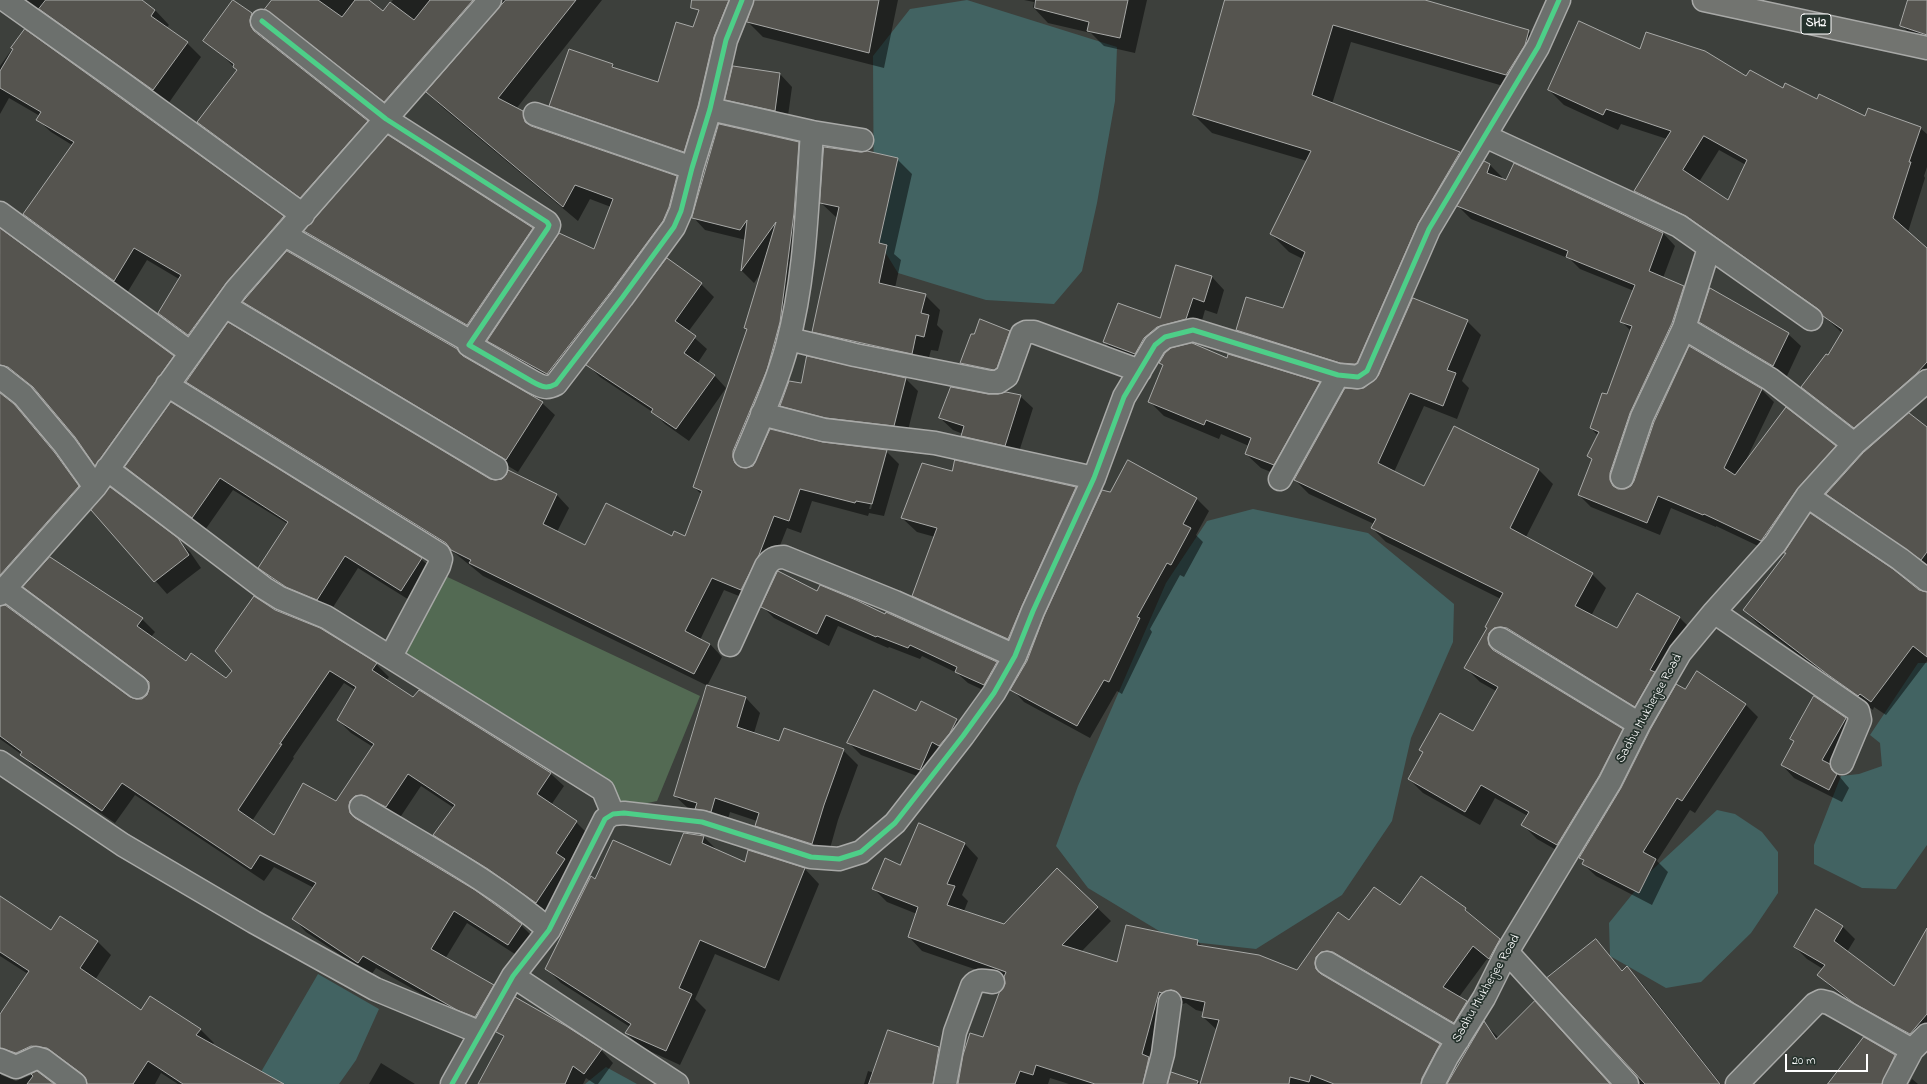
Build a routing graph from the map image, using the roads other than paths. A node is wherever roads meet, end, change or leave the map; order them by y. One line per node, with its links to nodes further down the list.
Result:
1 (5, 0): 16 (street)
2 (490, 0): 10 (street)
3 (742, 0): 8 (street)
4 (1559, 0): 12 (street)
5 (1704, 0): 7 (main road, SH2)
6 (262, 21): 10 (street)
7 (1927, 48)
8 (710, 109): 11 (street); 14 (street)
9 (535, 114): 14 (street)
10 (386, 119): 16 (street); 23 (street)
11 (812, 132): 13 (street); 22 (street)
12 (1485, 136): 18 (street); 26 (street)
13 (862, 140)
14 (692, 168): 23 (street)
15 (0, 213): 24 (street)
16 (303, 215): 17 (street)
17 (285, 235): 19 (street); 23 (street)
18 (1709, 248): 20 (street); 21 (street)
19 (225, 306): 24 (street); 33 (street)
20 (1811, 319)
21 (1684, 328): 31 (street); 34 (street)
22 (789, 339): 25 (street); 30 (street)
23 (471, 342)
24 (191, 353): 29 (street)
25 (1140, 371): 26 (street); 36 (street)
26 (1338, 375): 37 (street)
27 (0, 377): 35 (street)
28 (1927, 381): 31 (street, Sadhu Mukherjee Road)
29 (167, 385): 35 (street); 44 (street)
30 (762, 414): 32 (street); 36 (street)
31 (1854, 444): 38 (street, Sadhu Mukherjee Road)
32 (745, 456)
33 (496, 468)
34 (1622, 477)
35 (101, 478): 40 (street); 44 (street)
36 (1094, 478): 45 (street)
37 (1280, 479)
38 (1807, 496): 39 (street); 41 (street, Sadhu Mukherjee Road)
39 (1927, 580)
40 (2, 592): 46 (street)
41 (1714, 612): 47 (street, Sadhu Mukherjee Road); 49 (street)
42 (1500, 639): 47 (street)
43 (730, 645): 45 (street)
44 (391, 656): 51 (street)
45 (1015, 656): 51 (street)
46 (137, 687)
47 (1639, 724): 53 (street, Sadhu Mukherjee Road)
48 (0, 762): 58 (street)
49 (1842, 764)
50 (361, 807): 52 (street)
51 (613, 814): 52 (street)
52 (549, 930): 55 (street)
53 (1507, 952): 59 (street, Sadhu Mukherjee Road); 68 (street)
54 (1327, 963): 59 (street)
55 (514, 976): 58 (street); 64 (street)
56 (993, 982): 65 (street)
57 (1170, 1002): 66 (street)
58 (481, 1034): 63 (street)
59 (1458, 1040): 67 (street, Sadhu Mukherjee Road)
60 (1920, 1043): 69 (street); 70 (street)
61 (0, 1060): 62 (street)
62 (75, 1084)
63 (452, 1084)
64 (677, 1084)
65 (944, 1084)
66 (1155, 1084)
67 (1434, 1084)
68 (1627, 1084)
69 (1737, 1084)
70 (1894, 1084)

